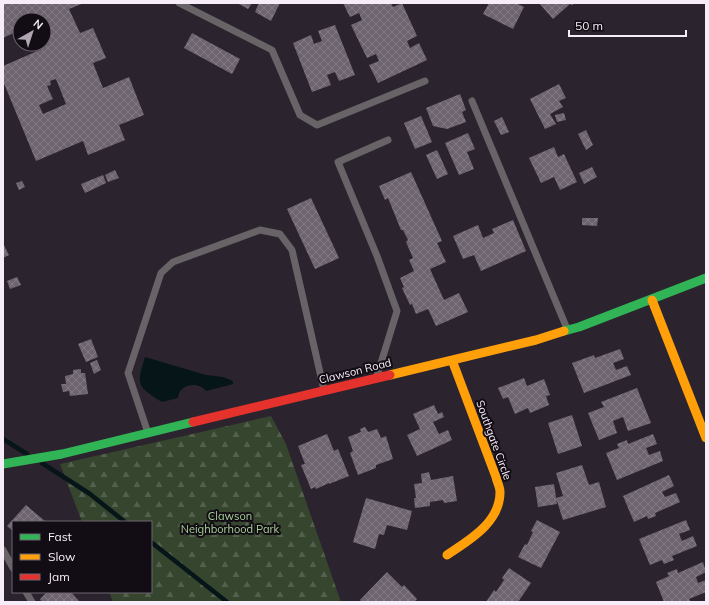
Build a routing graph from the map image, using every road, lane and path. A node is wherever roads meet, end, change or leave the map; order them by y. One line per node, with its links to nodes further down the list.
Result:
1 (179, 3): 2 (lane)
2 (425, 80)
3 (472, 101): 7 (lane)
4 (388, 140): 9 (lane)
5 (706, 278): 6 (street, Clawson Road)
6 (652, 300): 7 (street, Clawson Road); 12 (street)
7 (568, 331): 8 (street, Clawson Road)
8 (452, 360): 9 (street, Clawson Road); 15 (street, Southgate Circle)
9 (376, 378): 10 (street, Clawson Road)
10 (324, 391): 11 (street, Clawson Road); 11 (lane)
11 (148, 433): 13 (street, Clawson Road)
12 (706, 438)
13 (3, 464)
14 (3, 550): 16 (lane)
15 (447, 555)
16 (12, 566)
17 (27, 593): 18 (lane)
18 (32, 602)

